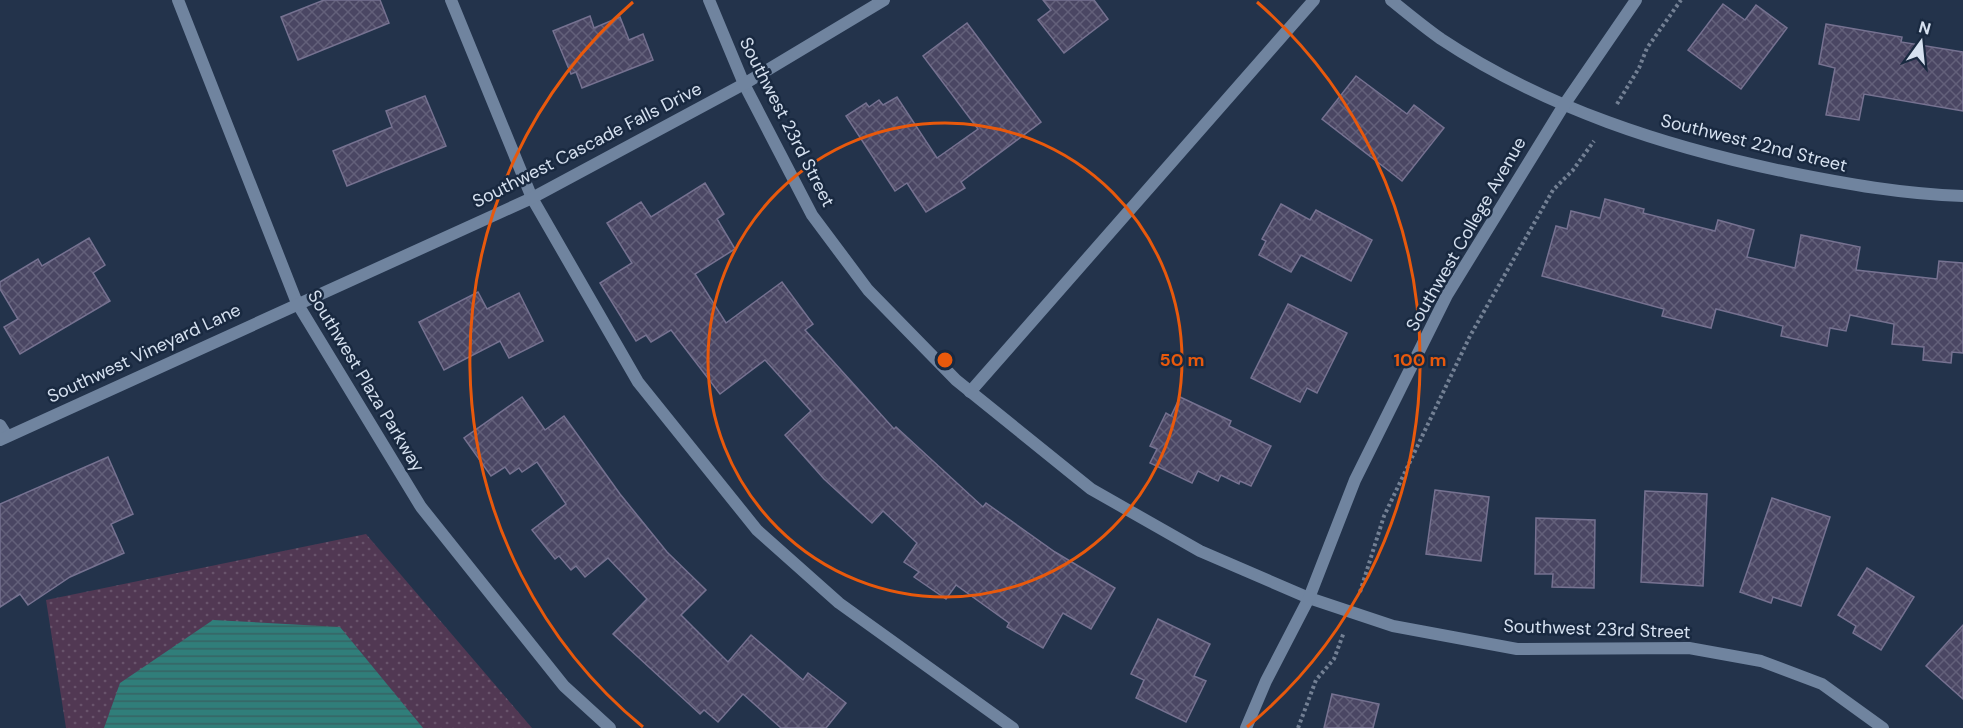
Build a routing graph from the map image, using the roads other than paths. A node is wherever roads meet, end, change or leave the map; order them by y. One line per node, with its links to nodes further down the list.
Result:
1 (178, 0): 12 (street, Southwest Plaza Parkway)
2 (451, 0): 11 (street)
3 (710, 0): 8 (street, Southwest 23rd Street)
4 (884, 0): 8 (street, Southwest Cascade Falls Drive)
5 (1314, 0): 13 (street)
6 (1391, 0): 9 (street, Southwest 22nd Street)
7 (1636, 0): 9 (street, Southwest College Avenue)
8 (744, 84): 11 (street, Southwest Cascade Falls Drive); 13 (street, Southwest 23rd Street)
9 (1564, 105): 10 (street, Southwest 22nd Street); 16 (street, Southwest College Avenue)
10 (1963, 196)
11 (532, 198): 12 (street, Southwest Cascade Falls Drive); 18 (street)
12 (297, 303): 15 (street, Southwest Vineyard Lane); 17 (street, Southwest Plaza Parkway)
13 (970, 393): 16 (street, Southwest 23rd Street)
14 (0, 424): 15 (street, Southwest Vineyard Lane)
15 (3, 438)
16 (1309, 598): 19 (street, Southwest College Avenue); 20 (street, Southwest 23rd Street)
17 (610, 728)
18 (1013, 728)
19 (1246, 728)
20 (1883, 728)

